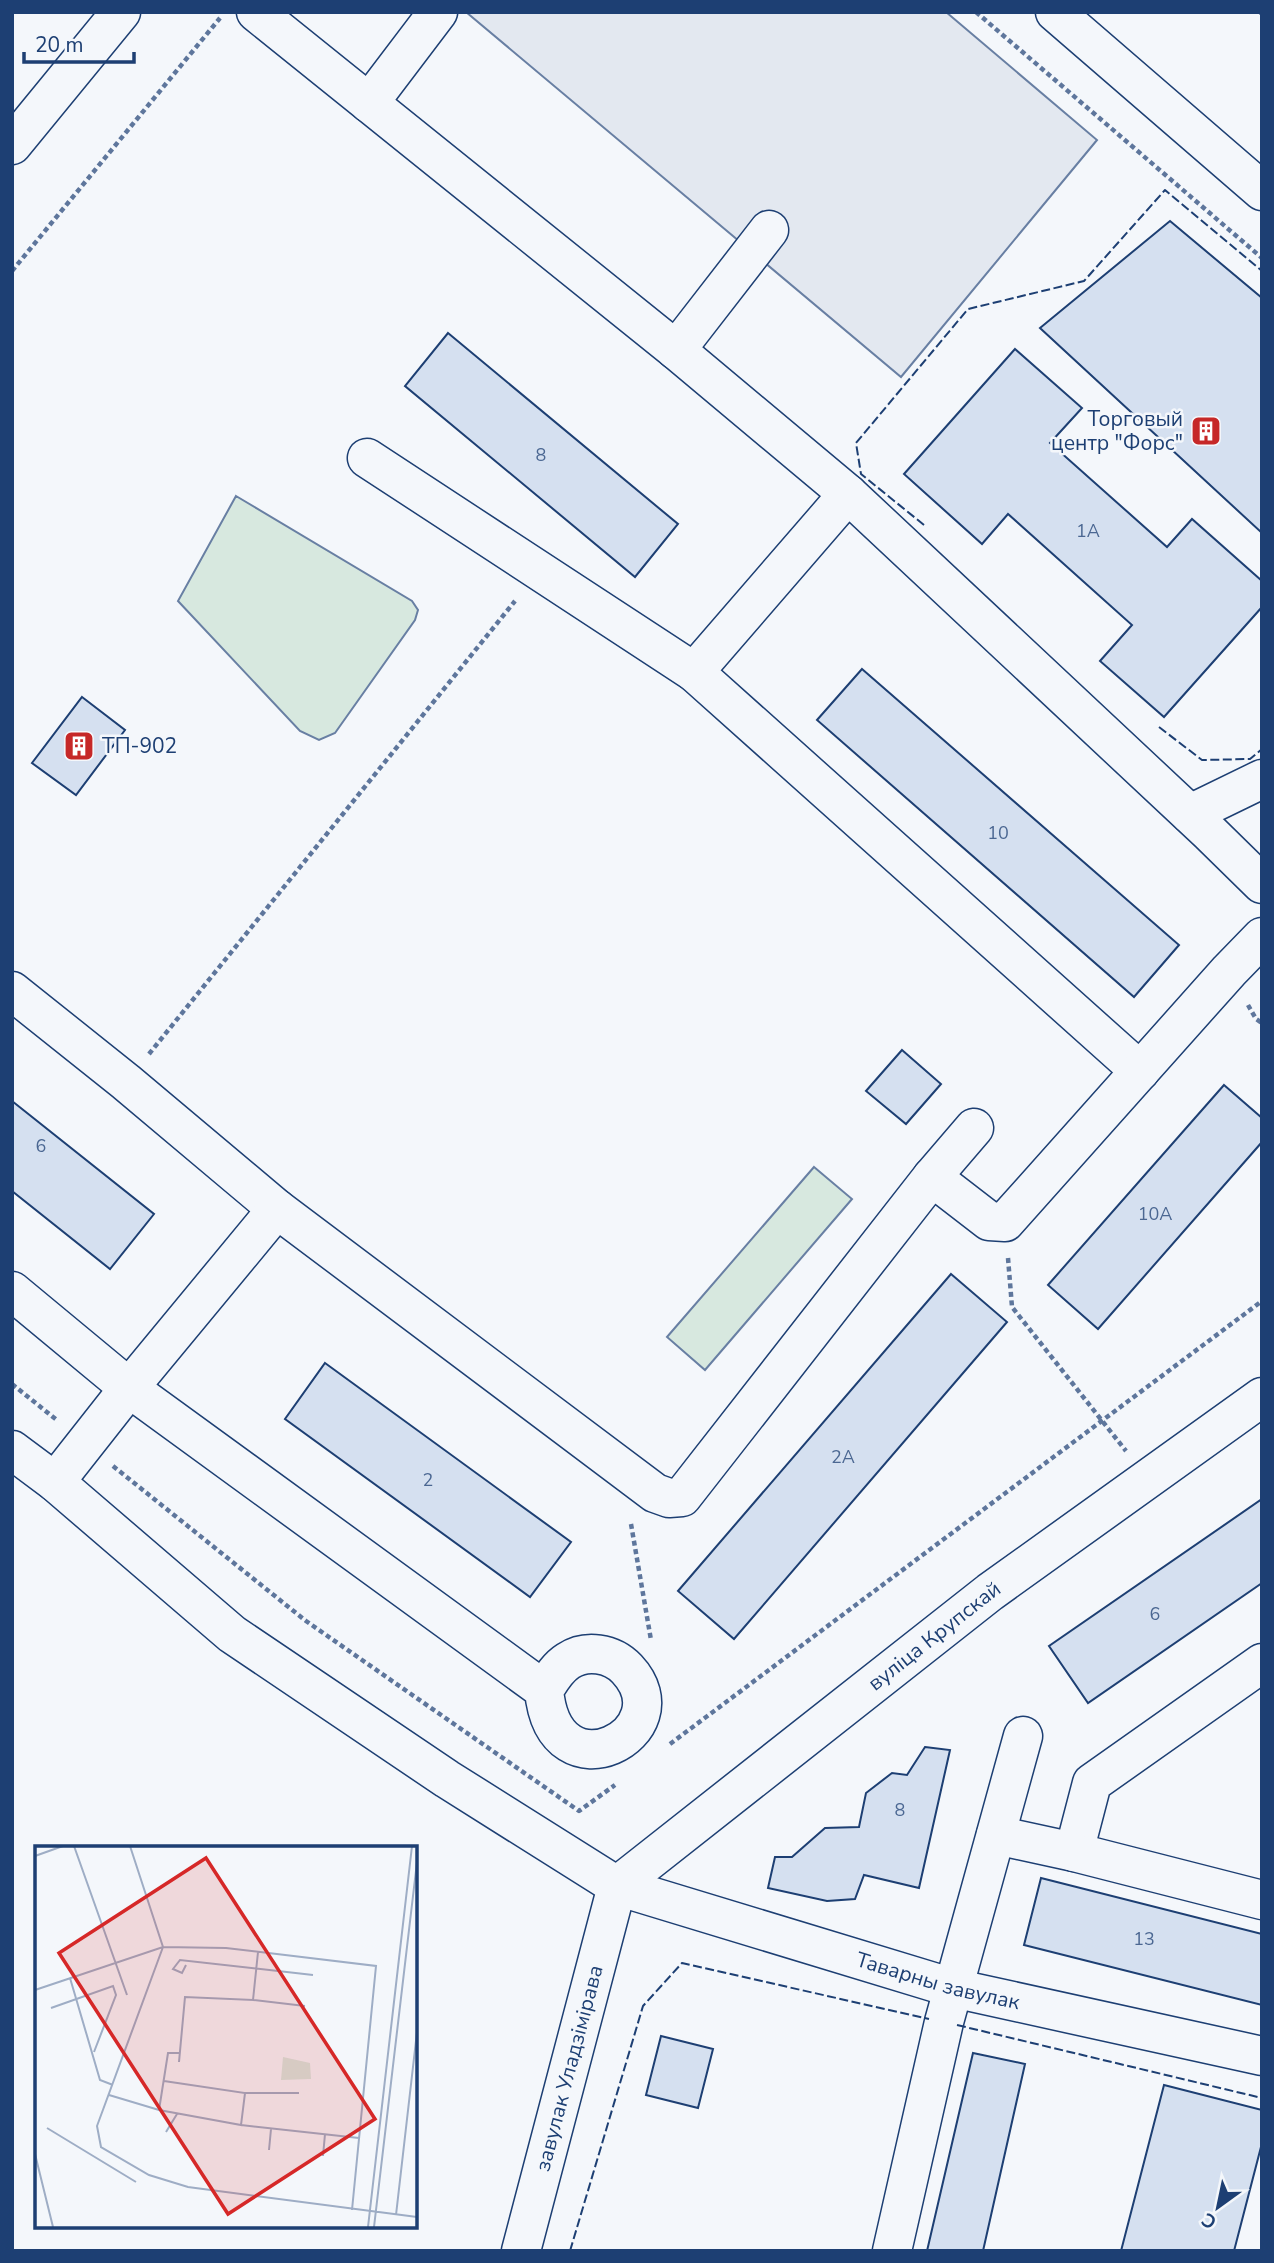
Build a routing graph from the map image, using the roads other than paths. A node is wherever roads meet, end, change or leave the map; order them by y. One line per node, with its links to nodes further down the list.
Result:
1 (121, 12): 6 (street)
2 (256, 12): 5 (street)
3 (439, 12): 5 (street)
4 (1055, 12): 7 (street)
5 (369, 103): 9 (street)
6 (12, 145)
7 (1262, 191)
8 (769, 230): 9 (street)
9 (676, 350): 11 (street)
10 (367, 458): 12 (street)
11 (848, 494): 12 (street); 14 (street)
12 (694, 672): 18 (street)
13 (1262, 779): 14 (street)
14 (1190, 814): 15 (street)
15 (1262, 884)
16 (1262, 937): 18 (street)
17 (12, 991): 21 (street)
18 (1140, 1071): 20 (street)
19 (974, 1128): 20 (street)
20 (932, 1177): 21 (street)
21 (277, 1209): 23 (street)
22 (12, 1291): 23 (street)
23 (129, 1388): 26 (street); 28 (street)
24 (1262, 1397): 32 (street, вуліца Крупскай)
25 (12, 1450): 26 (street, Таварны завулак)
26 (55, 1482): 32 (street, Таварны завулак)
27 (1262, 1663): 31 (street)
28 (544, 1690)
29 (1023, 1736): 30 (street)
30 (996, 1835): 31 (street); 34 (street)
31 (1074, 1852): 33 (street)
32 (617, 1886): 34 (street, Таварны завулак); 36 (street, завулак Уладзімірава)
33 (1262, 1900)
34 (953, 1988): 35 (street, Таварны завулак); 37 (street)
35 (1262, 2056)
36 (521, 2251)
37 (892, 2251)

